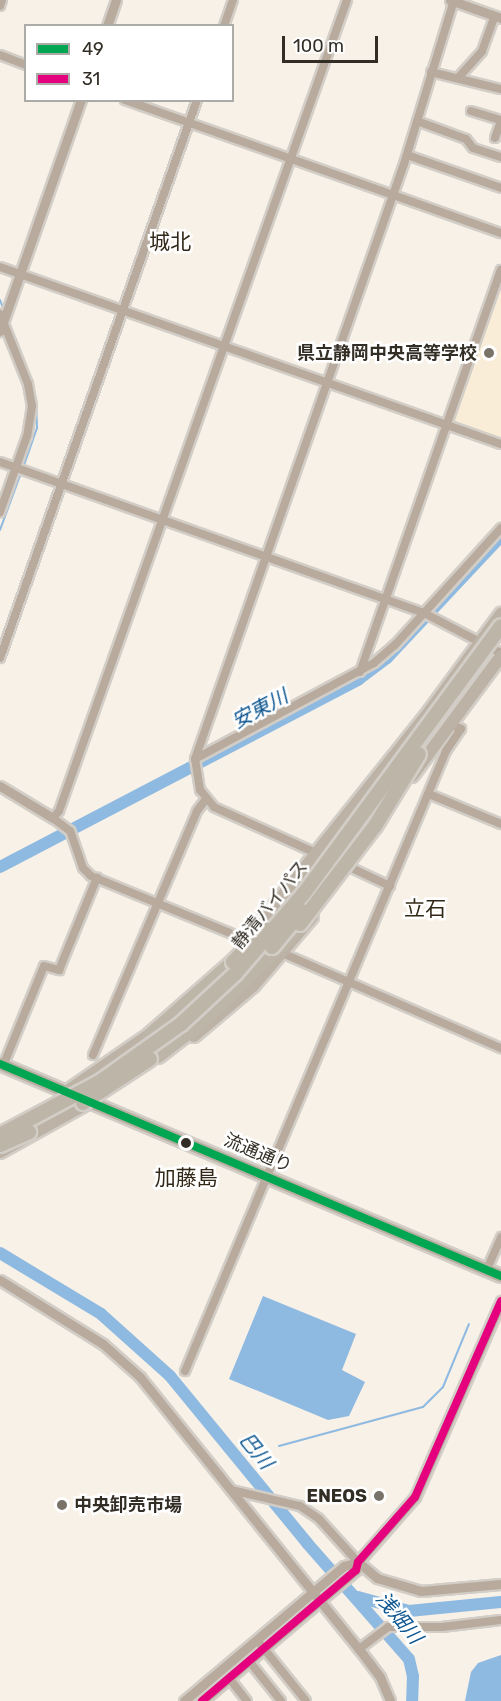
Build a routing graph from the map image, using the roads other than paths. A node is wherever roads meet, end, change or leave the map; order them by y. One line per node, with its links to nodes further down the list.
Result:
1 (2, 0): 6 (street)
2 (116, 0): 8 (street)
3 (233, 0): 9 (street)
4 (347, 0): 25 (street)
5 (453, 0): 7 (street); 12 (street)
6 (0, 6)
7 (498, 17): 13 (street)
8 (108, 24)
9 (225, 24)
10 (0, 55): 11 (street)
11 (24, 64)
12 (431, 72): 13 (street); 19 (street)
13 (458, 78): 14 (street)
14 (501, 88)
15 (80, 102): 31 (street)
16 (131, 102): 21 (street)
17 (196, 102): 21 (street)
18 (471, 111): 20 (street)
19 (417, 121): 23 (street); 24 (street)
20 (501, 121): 22 (street)
21 (189, 123): 25 (street); 32 (street)
22 (495, 138)
23 (407, 155): 26 (street); 27 (street)
24 (501, 157)
25 (290, 158): 27 (street); 34 (street)
26 (501, 188)
27 (394, 194): 28 (street); 35 (street)
28 (501, 233)
29 (0, 267): 31 (street)
30 (501, 270): 36 (street)
31 (20, 274): 32 (street); 33 (street)
32 (122, 311): 34 (street); 40 (street)
33 (1, 322): 39 (street)
34 (223, 347): 35 (street); 42 (street)
35 (326, 383): 36 (street); 44 (street)
36 (447, 425): 37 (street); 45 (street)
37 (501, 444)
38 (0, 462): 39 (street)
39 (16, 467): 40 (street); 41 (street)
40 (62, 484): 42 (street); 52 (street)
41 (0, 512)
42 (162, 519): 44 (street); 61 (street)
43 (501, 528): 46 (street)
44 (266, 556): 45 (street); 57 (street)
45 (385, 599): 46 (street); 53 (street)
46 (424, 613): 50 (street); 53 (street)
47 (501, 614): 50 (highway)
48 (501, 626): 54 (highway, 静清バイパス, bridge)
49 (501, 642): 56 (highway, 静清バイパス)
50 (479, 644): 51 (street); 63 (highway)
51 (501, 654): 55 (highway)
52 (0, 658)
53 (360, 672): 57 (street)
54 (450, 696): 71 (highway, bridge); 79 (highway, 静清バイパス, bridge)
55 (450, 724): 59 (street); 64 (highway)
56 (419, 754): 74 (highway, bridge); 80 (highway, 静清バイパス, bridge)
57 (195, 759): 60 (street)
58 (0, 786): 61 (street)
59 (429, 794): 62 (street); 66 (street)
60 (206, 799): 63 (street); 67 (street)
61 (53, 818): 65 (street)
62 (501, 824)
63 (317, 854): 64 (street); 68 (highway)
64 (350, 867): 66 (street); 69 (highway)
65 (97, 878): 67 (street); 75 (street)
66 (390, 886): 70 (street)
67 (159, 903): 68 (street); 73 (street)
68 (247, 940): 71 (highway)
69 (282, 953): 70 (street); 74 (highway)
70 (350, 982): 72 (street); 82 (street)
71 (150, 1035): 76 (highway)
72 (501, 1048)
73 (93, 1055)
74 (158, 1056): 77 (highway)
75 (2, 1065): 76 (main road, 流通通り)
76 (67, 1092): 77 (main road, 流通通り); 78 (highway)
77 (90, 1102): 81 (highway); 82 (main road, 流通通り)
78 (0, 1127)
79 (0, 1135)
80 (0, 1145)
81 (0, 1152)
82 (267, 1177): 84 (main road, 流通通り); 88 (street)
83 (501, 1237): 84 (street)
84 (487, 1269): 85 (main road, 流通通り)
85 (501, 1276)
86 (0, 1280): 89 (street)
87 (501, 1301): 90 (street)
88 (184, 1371)
89 (231, 1490): 90 (street); 92 (street)
90 (358, 1562): 91 (street); 92 (street); 93 (street)
91 (501, 1584)
92 (314, 1592): 93 (street); 95 (street)
93 (320, 1600): 96 (street); 97 (street)
94 (501, 1620): 97 (street)
95 (257, 1640): 96 (street); 100 (street)
96 (264, 1648): 98 (street); 104 (street)
97 (359, 1649): 105 (street)
98 (249, 1661): 99 (street); 103 (street)
99 (229, 1678): 101 (street); 102 (street)
100 (184, 1701)
101 (202, 1701)
102 (247, 1701)
103 (281, 1701)
104 (306, 1701)
105 (390, 1701)

